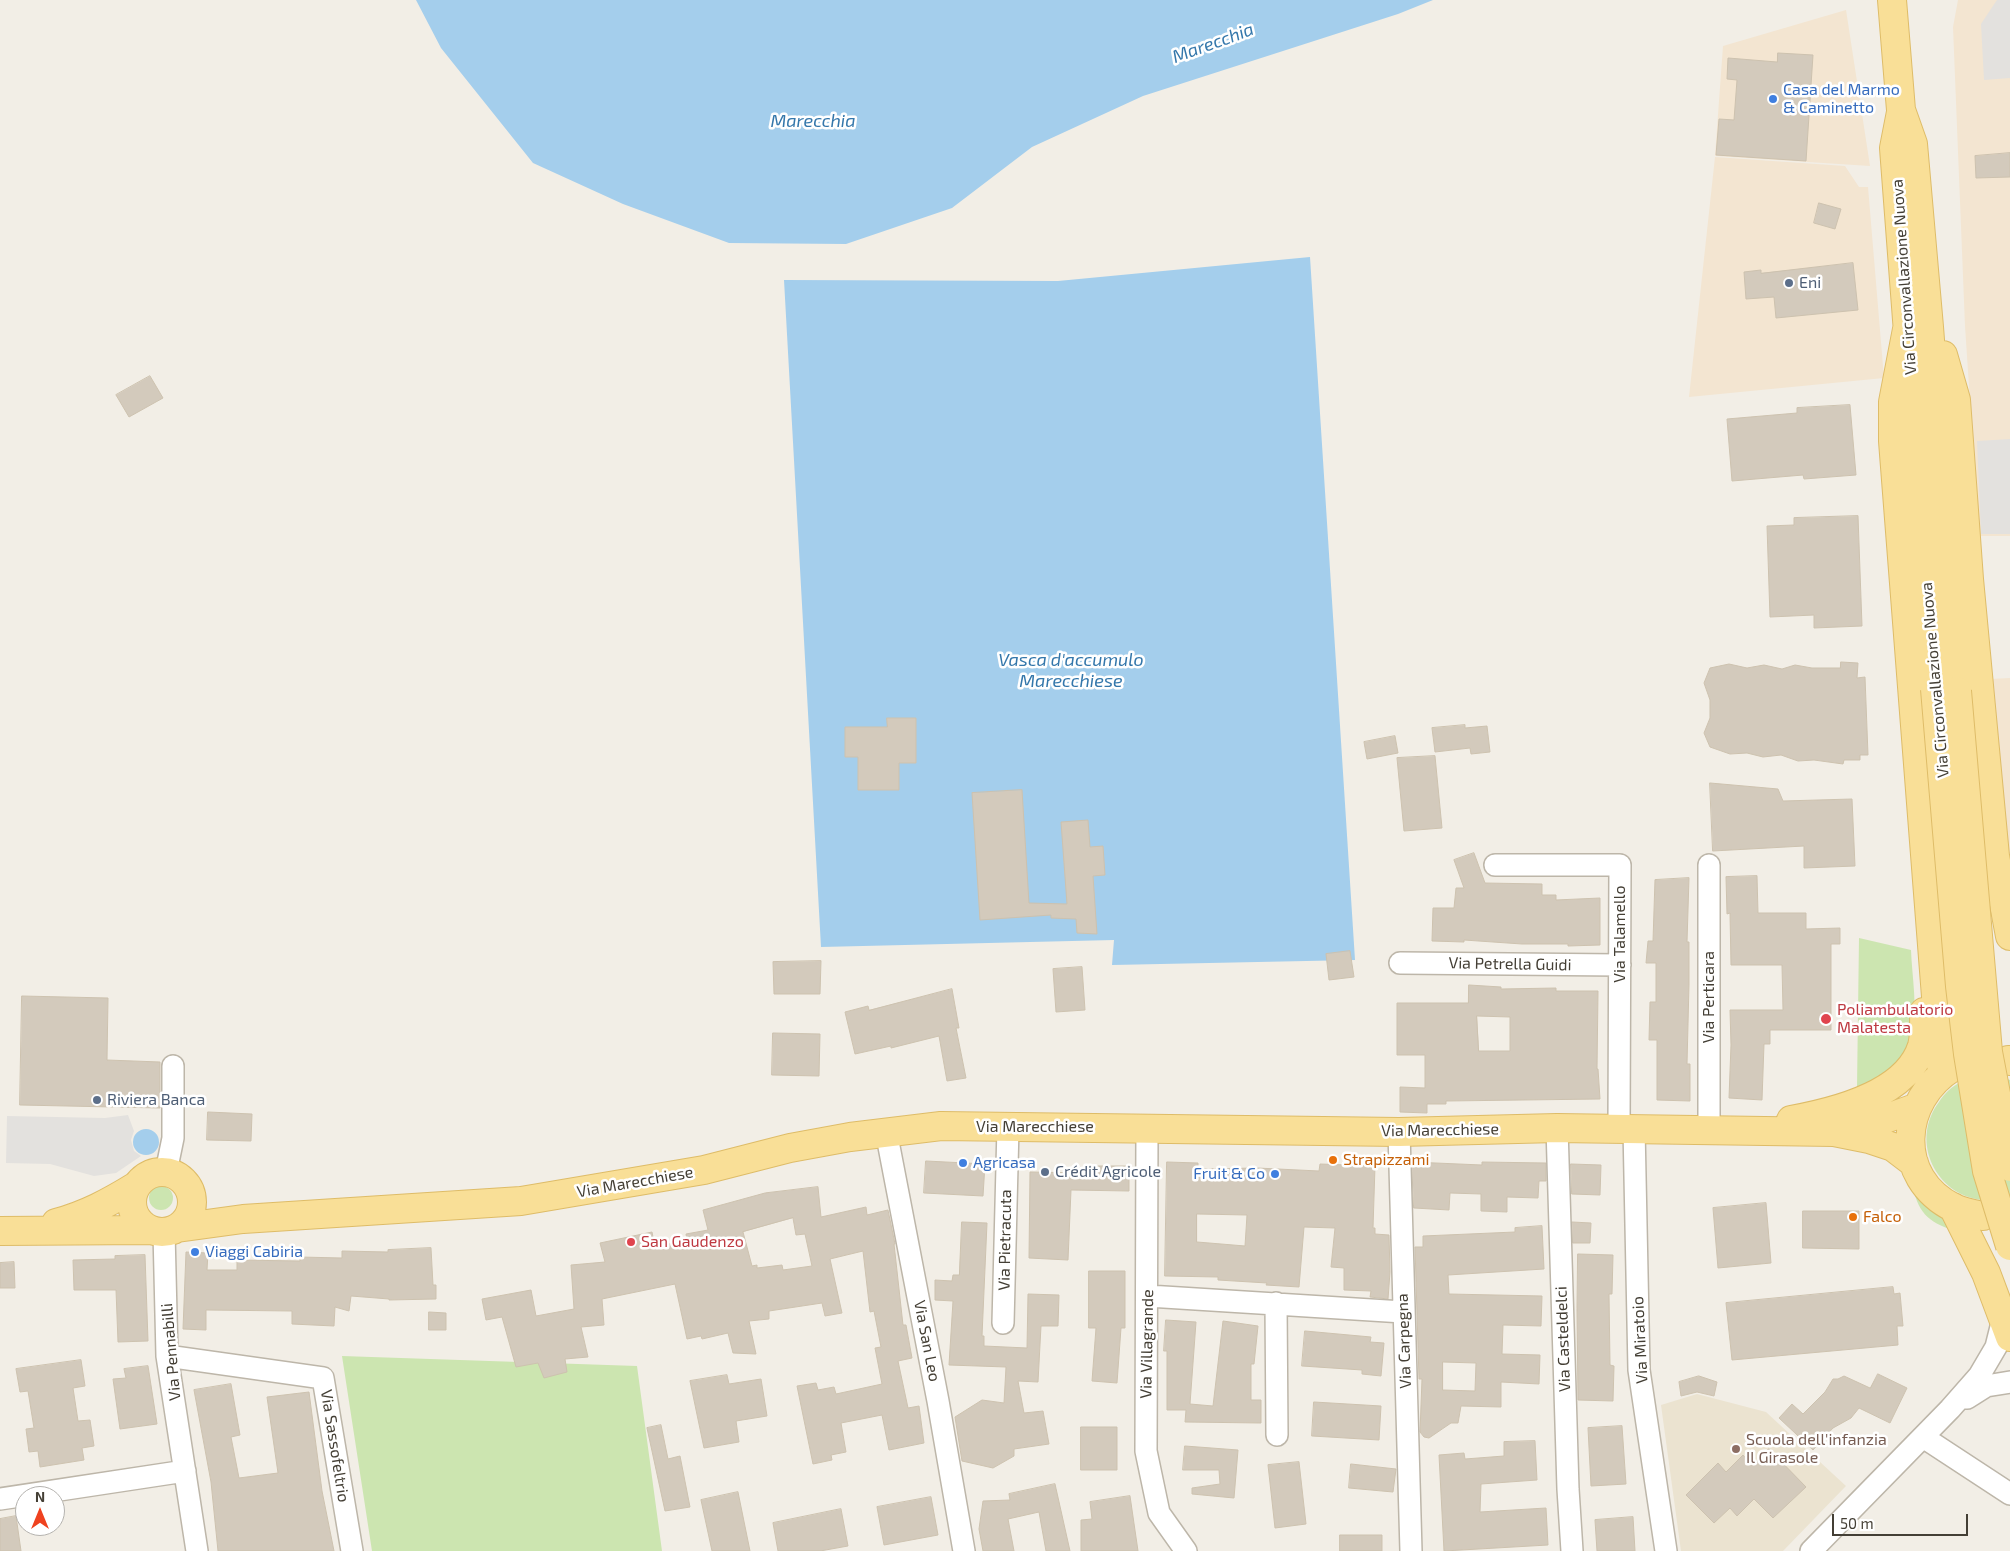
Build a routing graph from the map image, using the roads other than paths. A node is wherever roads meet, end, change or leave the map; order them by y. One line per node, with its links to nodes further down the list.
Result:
1 (1892, 0): 2 (main road, Via Circonvallazione Nuova)
2 (1918, 326): 3 (main road, Via Circonvallazione Nuova); 4 (main road); 7 (main road)
3 (1946, 690): 22 (main road, Via Circonvallazione Nuova, bridge); 32 (main road, Via Circonvallazione Nuova, bridge)
4 (1924, 828): 11 (main road); 17 (main road)
5 (1495, 865): 9 (street, Via Talamello)
6 (1709, 865): 16 (street, Via Perticara)
7 (2010, 936)
8 (1400, 963): 9 (street, Via Petrella Guidi)
9 (1620, 965): 15 (street, Via Talamello)
10 (173, 1066): 23 (street)
11 (1915, 1108): 20 (main road, Via Marecchiese); 21 (main road)
12 (1008, 1126): 13 (main road, Via Marecchiese); 18 (main road, Via Marecchiese); 36 (street, Via Pietracuta)
13 (1147, 1128): 19 (main road, Via Marecchiese); 33 (street, Via Villagrande)
14 (1557, 1128): 15 (main road, Via Marecchiese); 19 (main road, Via Marecchiese); 51 (street, Via Casteldelci)
15 (1627, 1128): 16 (main road, Via Marecchiese); 52 (street, Via Miratoio)
16 (1709, 1129): 17 (main road, Via Marecchiese)
17 (1736, 1129): 20 (main road, Via Marecchiese)
18 (886, 1131): 28 (main road, Via Marecchiese); 48 (street, Via San Leo)
19 (1399, 1132): 35 (street, Via Carpegna)
20 (1834, 1132): 21 (main road, Via Marecchiese)
21 (1914, 1163): 26 (main road)
22 (2010, 1167)
23 (166, 1172): 24 (main road, Via Marecchiese); 25 (main road, Via Marecchiese)
24 (136, 1186): 29 (main road, Via Marecchiese); 30 (main road)
25 (190, 1192): 28 (main road, Via Marecchiese); 30 (main road)
26 (1953, 1207): 27 (main road); 37 (main road)
27 (1983, 1216)
28 (243, 1219): 30 (main road, Via Marecchiese)
29 (29, 1230): 30 (main road, Via Marecchiese); 31 (main road, Via Marecchiese)
30 (164, 1230): 38 (street, Via Pennabilli)
31 (0, 1231)
32 (2010, 1246)
33 (1148, 1296): 34 (street); 49 (street, Via Villagrande)
34 (1276, 1303): 35 (street); 41 (street)
35 (1403, 1312): 50 (street, Via Carpegna)
36 (1003, 1323)
37 (2006, 1328): 40 (street)
38 (168, 1356): 43 (street, Via Pennabilli); 47 (street, Via Sassofeltrio)
39 (2010, 1382): 40 (street)
40 (1950, 1409): 42 (street)
41 (1277, 1435)
42 (1923, 1437): 44 (street); 53 (street)
43 (185, 1471): 45 (street); 46 (street, Via Pennabilli)
44 (2010, 1494)
45 (0, 1499)
46 (197, 1551)
47 (352, 1551)
48 (964, 1551)
49 (1186, 1551)
50 (1411, 1551)
51 (1572, 1551)
52 (1666, 1551)
53 (1811, 1551)

